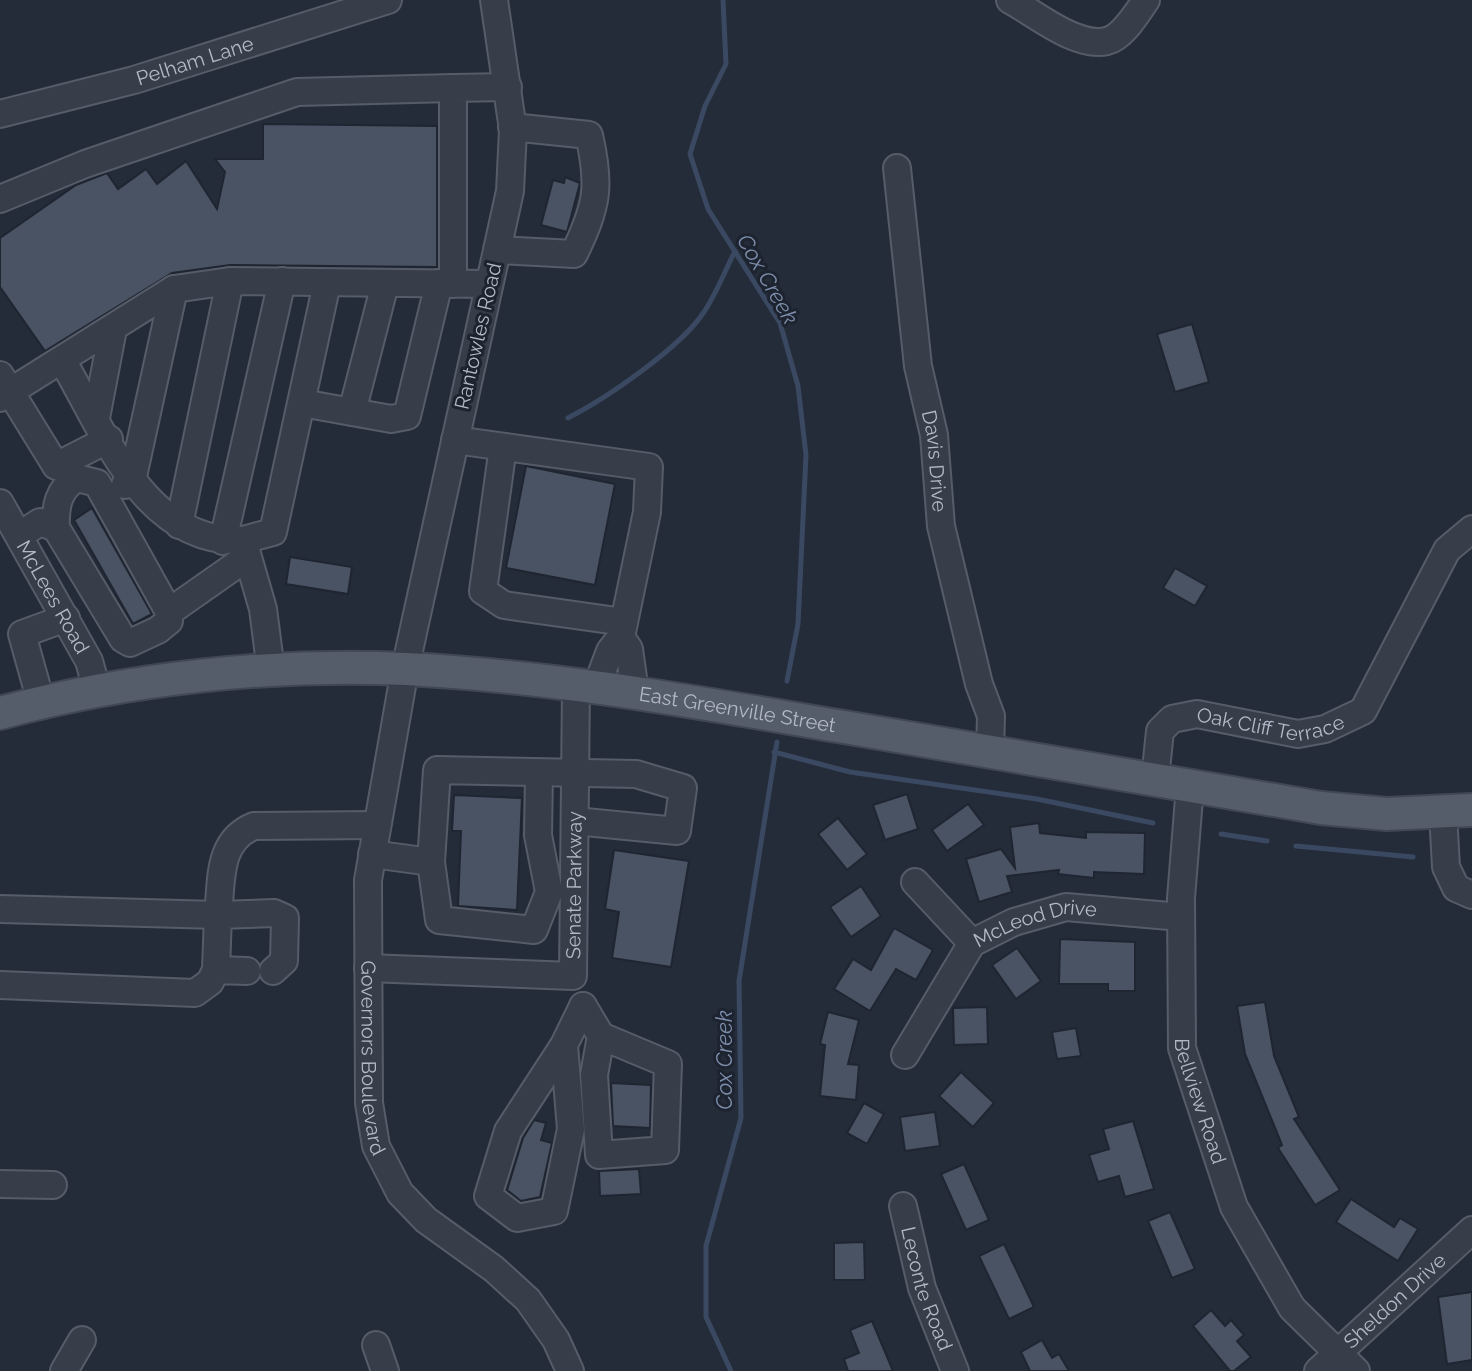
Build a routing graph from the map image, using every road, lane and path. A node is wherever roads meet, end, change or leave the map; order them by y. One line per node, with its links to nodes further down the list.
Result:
1 (388, 0): 5 (street, Pelham Lane)
2 (494, 0): 6 (street, Rantowles Road)
3 (1010, 0): 4 (street)
4 (1146, 0)
5 (318, 11): 8 (street, Pelham Lane)
6 (508, 87): 7 (street); 9 (street, Rantowles Road)
7 (453, 88): 11 (street); 17 (street)
8 (0, 114)
9 (512, 127): 12 (street, Rantowles Road); 12 (street)
10 (897, 168): 47 (street, Davis Drive)
11 (0, 199)
12 (497, 250): 18 (street, Rantowles Road)
13 (230, 281): 14 (street); 19 (street); 31 (street)
14 (282, 281): 15 (street); 35 (street)
15 (327, 283): 16 (street); 23 (street)
16 (385, 284): 17 (street); 24 (street)
17 (446, 284): 18 (street); 24 (street)
18 (489, 284): 26 (street, Rantowles Road)
19 (174, 289): 20 (street); 28 (street)
20 (113, 329): 21 (street); 25 (street)
21 (62, 360): 22 (street); 25 (street)
22 (3, 388): 25 (street)
23 (302, 403): 24 (street); 35 (street)
24 (352, 412)
25 (102, 428): 28 (street)
26 (455, 440): 27 (street); 40 (street, Rantowles Road)
27 (503, 447): 38 (street); 38 (street)
28 (132, 481): 29 (street); 31 (street)
29 (104, 495): 32 (street); 36 (street)
30 (0, 503): 33 (street, McLees Road)
31 (179, 525): 35 (street)
32 (56, 528): 33 (street); 36 (street)
33 (11, 529): 37 (street, McLees Road)
34 (1472, 529): 50 (street, Oak Cliff Terrace)
35 (237, 546): 36 (street); 41 (street)
36 (169, 612)
37 (66, 618): 39 (street); 44 (street, McLees Road)
38 (623, 629): 42 (street, Senate Parkway); 43 (street)
39 (11, 636): 45 (street)
40 (405, 669): 41 (main road, East Greenville Street); 42 (main road, East Greenville Street); 54 (street, Governors Boulevard)
41 (271, 671): 44 (main road, East Greenville Street)
42 (586, 687): 43 (main road, East Greenville Street); 48 (street, Senate Parkway)
43 (635, 692): 47 (main road, East Greenville Street)
44 (98, 693): 45 (main road, East Greenville Street)
45 (41, 702): 46 (main road, East Greenville Street)
46 (0, 713)
47 (990, 751): 50 (main road, East Greenville Street)
48 (574, 772): 49 (street); 53 (street, Senate Parkway); 53 (street)
49 (539, 774): 56 (street); 56 (street)
50 (1155, 779): 51 (main road, East Greenville Street)
51 (1190, 786): 52 (main road, East Greenville Street); 61 (street, Bellview Road)
52 (1458, 811): 58 (street)
53 (575, 821): 63 (street, Senate Parkway)
54 (377, 825): 55 (street, Governors Boulevard); 60 (street)
55 (372, 854): 56 (street); 63 (street, Governors Boulevard)
56 (431, 862)
57 (915, 882): 62 (street)
58 (1472, 895)
59 (0, 909): 60 (street)
60 (218, 915): 64 (street); 66 (street)
61 (1181, 917): 62 (street, McLeod Drive); 77 (street, Bellview Road)
62 (972, 943): 70 (street, McLeod Drive)
63 (368, 968): 80 (street, Governors Boulevard)
64 (216, 970): 65 (street); 67 (street)
65 (247, 971)
66 (273, 971)
67 (0, 985)
68 (601, 1036): 68 (street); 69 (street)
69 (564, 1045): 69 (street)
70 (905, 1055)
71 (0, 1184): 72 (street)
72 (53, 1185)
73 (903, 1206): 81 (street, Leconte Road)
74 (1472, 1230): 77 (street, Sheldon Drive)
75 (82, 1340): 78 (street)
76 (376, 1345): 79 (street)
77 (1346, 1362): 82 (street, Sheldon Drive)
78 (64, 1371)
79 (385, 1371)
80 (570, 1371)
81 (955, 1371)
82 (1318, 1371)

